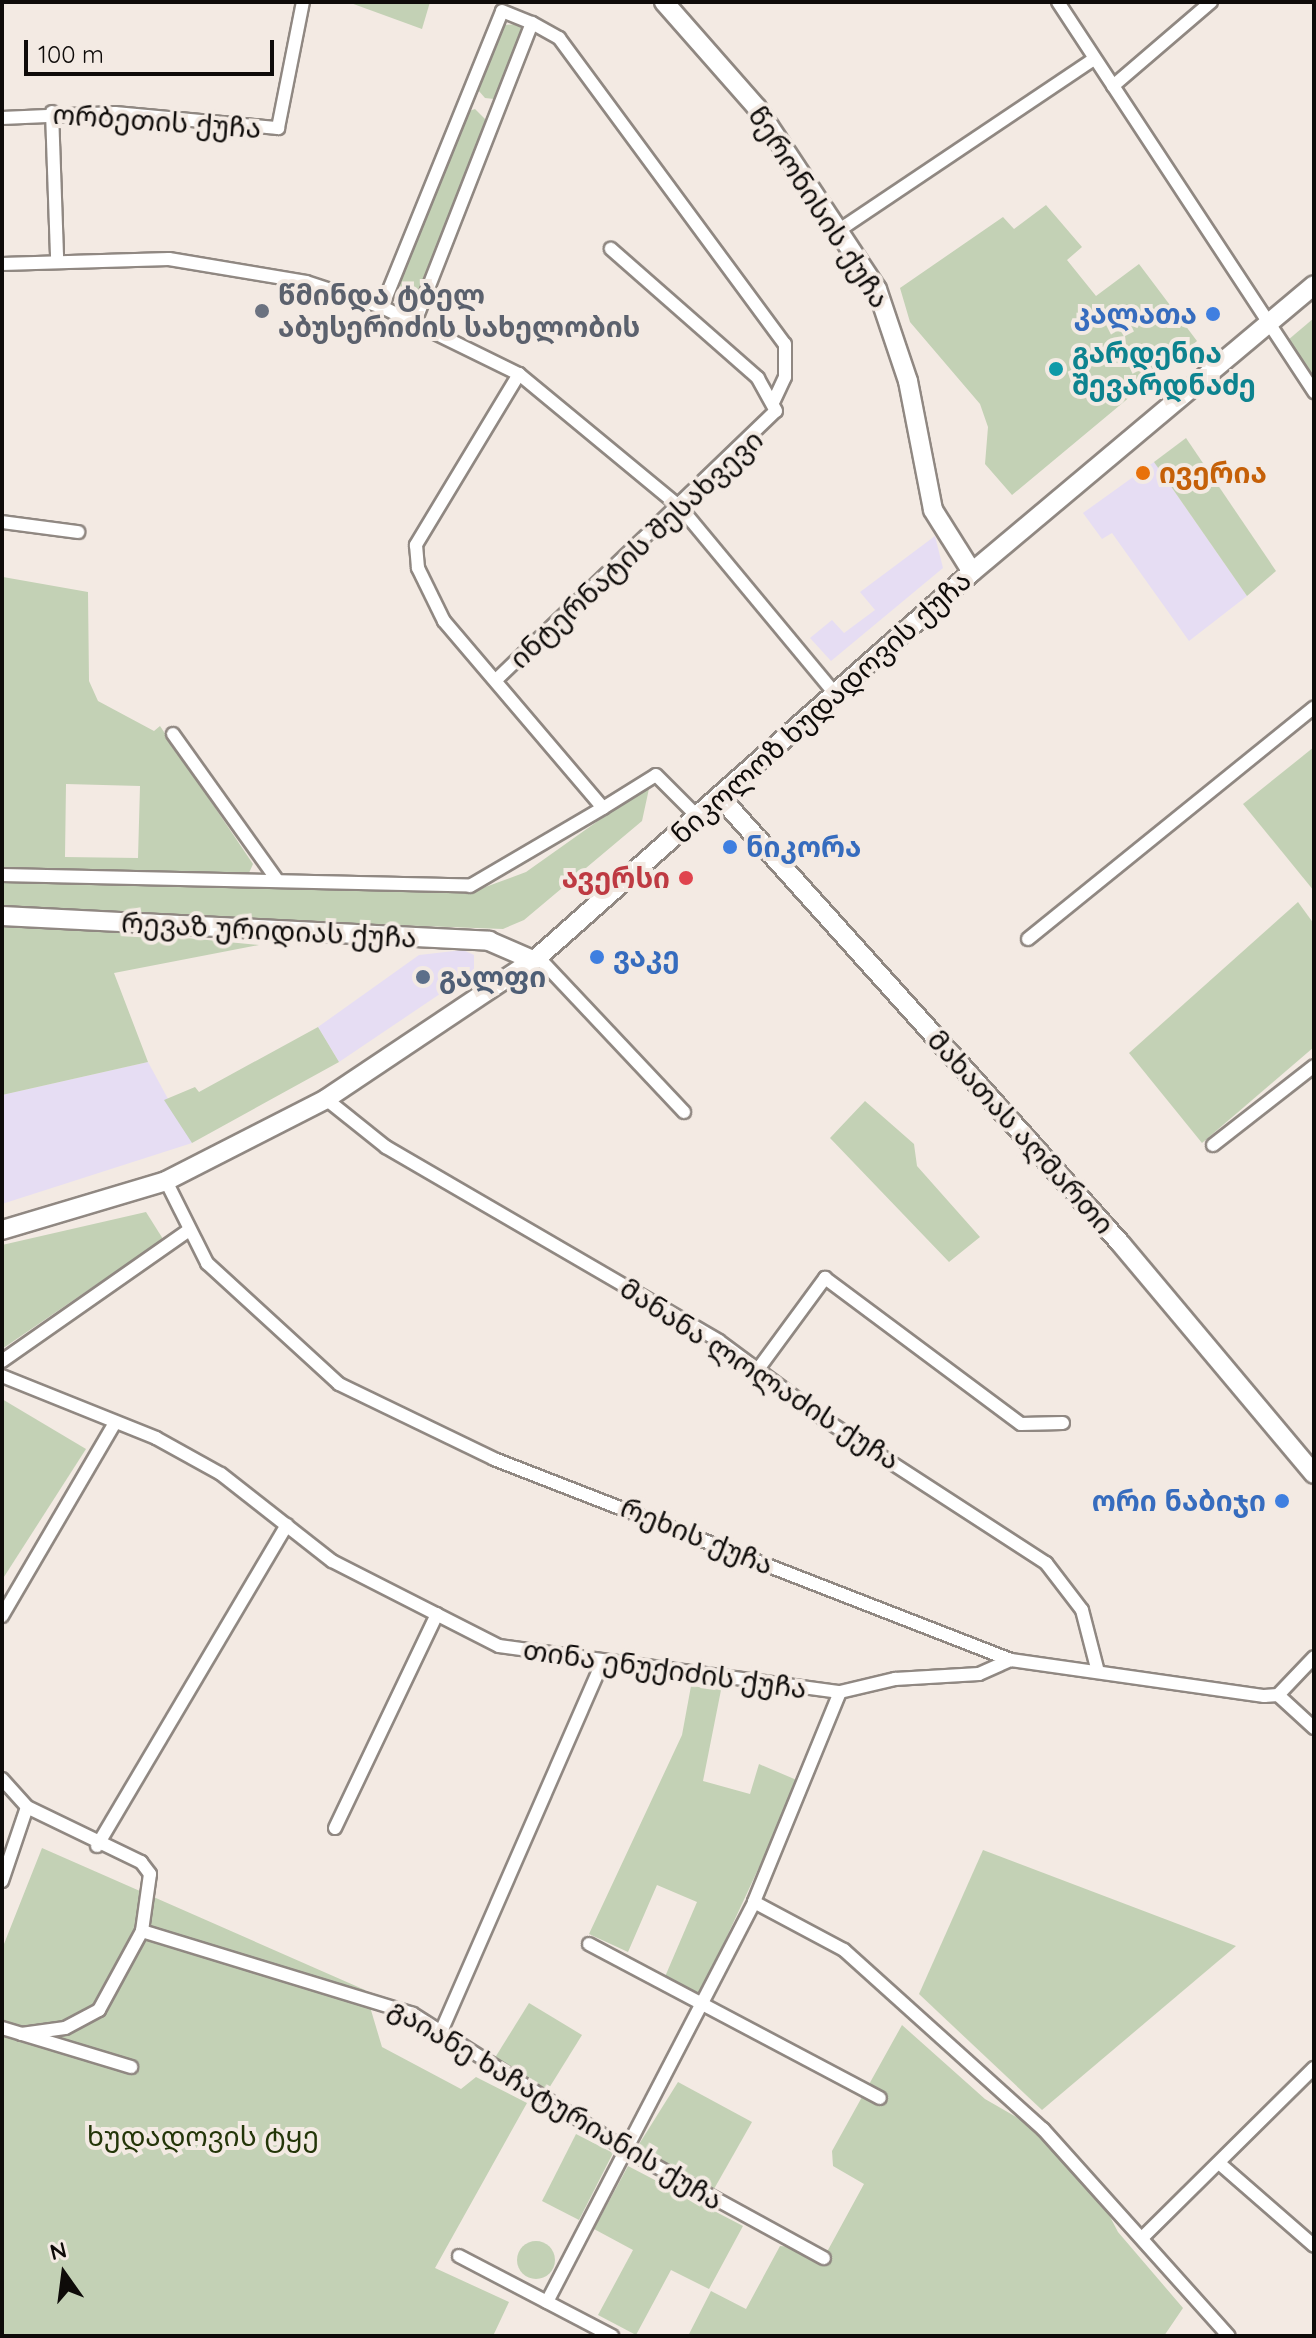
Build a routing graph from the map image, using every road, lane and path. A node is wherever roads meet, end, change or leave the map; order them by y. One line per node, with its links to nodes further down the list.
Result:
1 (303, 2): 8 (street, ორბეთის ქუჩა)
2 (664, 2): 10 (main road, წერონისის ქუჩა)
3 (1058, 2): 6 (street)
4 (1211, 2): 7 (street)
5 (532, 23): 15 (street); 16 (street); 20 (street)
6 (1094, 59): 7 (street); 10 (street)
7 (1113, 86): 17 (street)
8 (52, 112): 9 (street, ორბეთის ქუჩა); 12 (street)
9 (2, 118)
10 (838, 231): 24 (main road, წერონისის ქუჩა)
11 (611, 249): 20 (street, ინტერნატის შესახვევი)
12 (57, 257): 13 (street); 15 (street)
13 (2, 264)
14 (1314, 285): 17 (main road, ნიკოლოზ ხუდადოვის ქუჩა)
15 (382, 307): 16 (street)
16 (415, 321): 18 (street)
17 (1269, 325): 19 (street); 24 (main road, ნიკოლოზ ხუდადოვის ქუჩა)
18 (519, 374): 21 (street); 25 (street)
19 (1314, 392)
20 (774, 401): 21 (street, ინტერნატის შესახვევი)
21 (680, 507): 25 (street, ინტერნატის შესახვევი); 26 (street)
22 (2, 522): 23 (street)
23 (78, 532)
24 (972, 572): 26 (main road, ნიკოლოზ ხუდადოვის ქუჩა)
25 (496, 680): 30 (street)
26 (838, 697): 29 (main road, ნიკოლოზ ხუდადოვის ქუჩა)
27 (1314, 707): 35 (street)
28 (173, 734): 33 (street)
29 (720, 797): 31 (main road, ნიკოლოზ ხუდადოვის ქუჩა); 49 (main road, მახათას აღმართი)
30 (603, 808): 31 (street); 33 (street)
31 (697, 816): 36 (main road, ნიკოლოზ ხუდადოვის ქუჩა)
32 (2, 875): 33 (street)
33 (277, 880)
34 (2, 916): 36 (main road, რევაზ ურიდიას ქუჩა)
35 (1028, 939)
36 (535, 958): 38 (main road, ნიკოლოზ ხუდადოვის ქუჩა); 39 (street)
37 (1314, 1066): 40 (street)
38 (326, 1099): 41 (main road, ნიკოლოზ ხუდადოვის ქუჩა); 45 (street, მანანა ლოლაძის ქუჩა)
39 (684, 1112)
40 (1213, 1145)
41 (166, 1181): 42 (main road, ნიკოლოზ ხუდადოვის ქუჩა); 43 (street, რეხის ქუჩა)
42 (2, 1230)
43 (189, 1230): 44 (street); 54 (street, რეხის ქუჩა)
44 (2, 1361)
45 (756, 1372): 48 (street); 56 (street, მანანა ლოლაძის ქუჩა)
46 (2, 1376): 47 (street, თინა ენუქიძის ქუჩა)
47 (115, 1423): 50 (street, თინა ენუქიძის ქუჩა); 52 (street)
48 (1063, 1423)
49 (1314, 1474)
50 (287, 1525): 51 (street, თინა ენუქიძის ქუჩა); 63 (street)
51 (437, 1614): 55 (street, თინა ენუქიძის ქუჩა); 62 (street)
52 (2, 1616)
53 (1314, 1657): 58 (street)
54 (1011, 1660): 56 (street, რეხის ქუჩა); 57 (street, თინა ენუქიძის ქუჩა)
55 (602, 1663): 57 (street, თინა ენუქიძის ქუჩა); 71 (street)
56 (1098, 1672): 58 (street, რეხის ქუჩა)
57 (840, 1692): 65 (street)
58 (1278, 1695): 59 (street)
59 (1314, 1728)
60 (2, 1779): 61 (street)
61 (27, 1807): 63 (street); 64 (street)
62 (335, 1828)
63 (97, 1846): 66 (street)
64 (2, 1881)
65 (754, 1902): 68 (street); 77 (street)
66 (142, 1931): 70 (street); 71 (street, გაიანე ხაჩატურიანის ქუჩა)
67 (589, 1944): 68 (street)
68 (707, 2004): 74 (street); 75 (street)
69 (2, 2028): 70 (street)
70 (21, 2034): 72 (street)
71 (440, 2034): 75 (street, გაიანე ხაჩატურიანის ქუჩა)
72 (131, 2067)
73 (1314, 2068): 76 (street)
74 (880, 2098)
75 (630, 2152): 80 (street, გაიანე ხაჩატურიანის ქუჩა); 81 (street)
76 (1219, 2163): 77 (street); 78 (street)
77 (1142, 2238): 83 (street)
78 (1314, 2246)
79 (459, 2256): 81 (street)
80 (824, 2258)
81 (547, 2302): 82 (street)
82 (612, 2336)
83 (1229, 2336)

